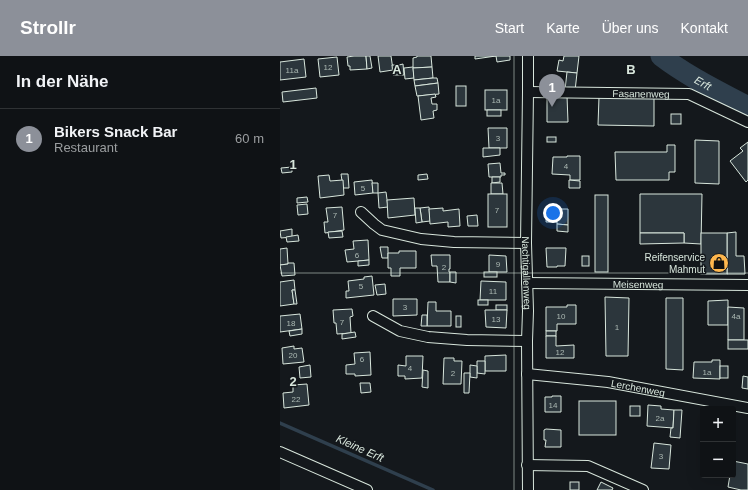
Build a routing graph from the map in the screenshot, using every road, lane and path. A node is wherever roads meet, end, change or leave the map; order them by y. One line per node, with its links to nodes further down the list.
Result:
1 (528, 56): 2 (street, Nachtigallenweg)
2 (528, 92): 3 (street, Fasanenweg); 5 (street, Nachtigallenweg)
3 (748, 122)
4 (361, 212): 5 (street)
5 (526, 243): 6 (street, Nachtigallenweg)
6 (528, 283): 7 (street, Meisenweg); 9 (street, Nachtigallenweg)
7 (748, 285)
8 (373, 316): 9 (street)
9 (527, 341): 10 (street, Nachtigallenweg)
10 (527, 374): 11 (street, Lerchenweg); 13 (street, Nachtigallenweg)
11 (748, 408)
12 (280, 452): 14 (street)
13 (528, 465): 15 (street, Nachtigallenweg); 16 (street)
14 (367, 490)
15 (528, 490)
16 (643, 490)

